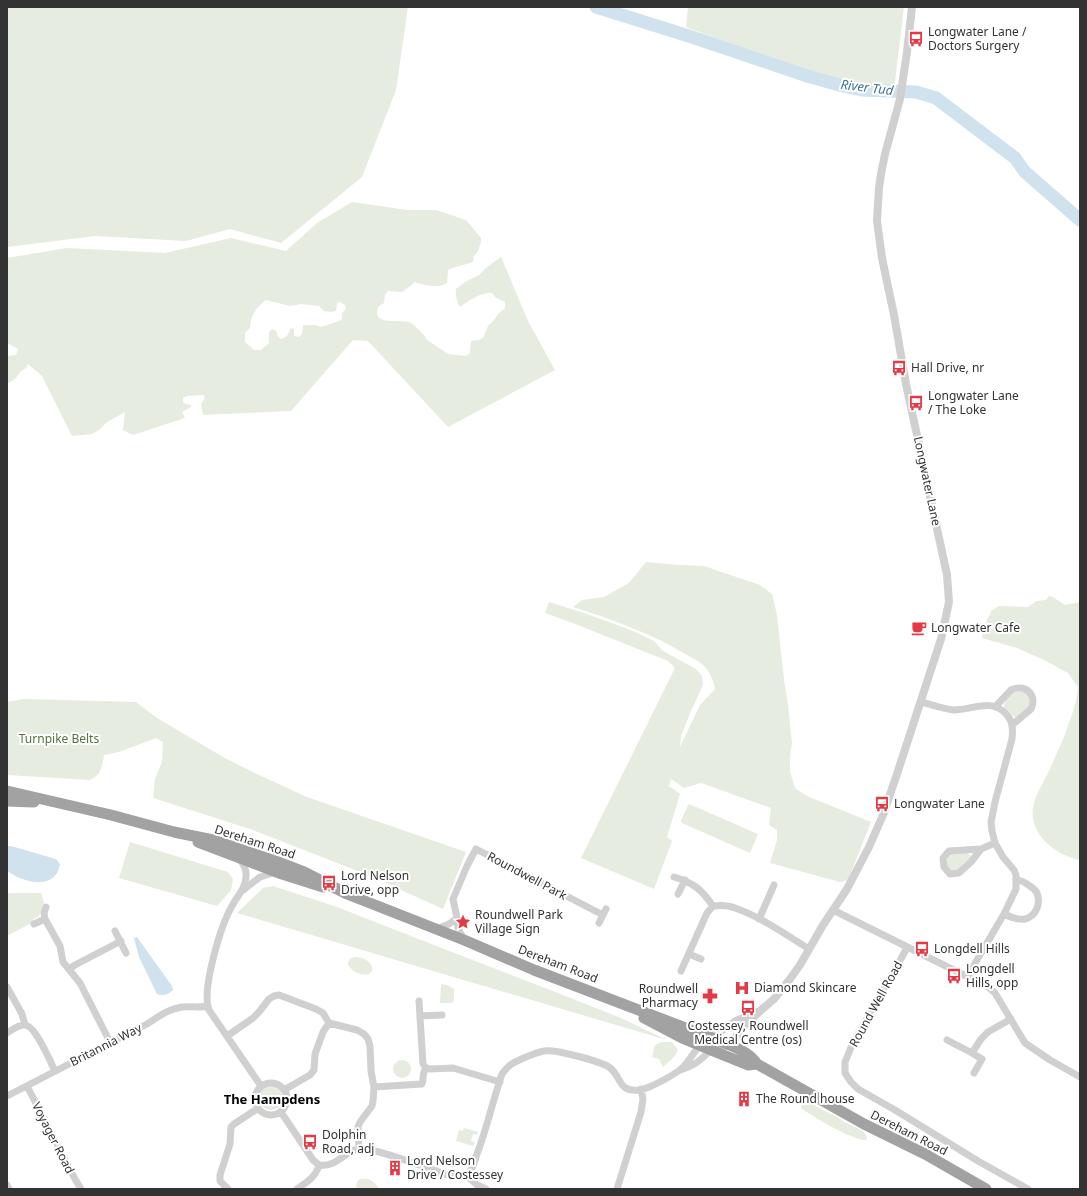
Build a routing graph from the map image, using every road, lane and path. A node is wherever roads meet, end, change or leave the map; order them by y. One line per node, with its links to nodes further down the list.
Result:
1 (912, 7): 2 (street, Longwater Lane)
2 (920, 702): 3 (street); 22 (street, Longwater Lane)
3 (995, 707): 4 (street); 4 (street)
4 (1012, 725): 9 (street)
5 (7, 791): 7 (highway, Dereham Road)
6 (7, 801): 7 (highway, Dereham Road)
7 (60, 804): 8 (highway, Dereham Road)
8 (174, 832): 11 (highway, Dereham Road); 18 (highway, Dereham Road)
9 (996, 843): 10 (street); 15 (street)
10 (981, 849): 10 (street)
11 (240, 859): 12 (highway, Dereham Road); 17 (street)
12 (276, 872): 17 (street); 18 (highway, Dereham Road)
13 (674, 877): 14 (street)
14 (685, 880): 19 (street); 20 (street)
15 (1016, 880): 23 (street); 23 (street)
16 (774, 885): 26 (street)
17 (240, 893): 44 (street)
18 (347, 894): 29 (highway, Dereham Road)
19 (678, 894)
20 (713, 906): 26 (street); 36 (street)
21 (46, 907): 25 (street)
22 (833, 910): 33 (street); 34 (street, Longwater Lane)
23 (1004, 914): 40 (street)
24 (458, 918): 27 (street, Roundwell Park); 29 (street); 31 (street, Roundwell Park)
25 (45, 919): 28 (street); 38 (street)
26 (758, 919): 34 (street)
27 (599, 923)
28 (34, 924)
29 (436, 929): 31 (highway, Dereham Road)
30 (115, 931): 32 (street)
31 (464, 940): 42 (highway, Dereham Road)
32 (121, 941): 35 (street); 38 (street)
33 (907, 948): 40 (street); 60 (street, Round Well Road)
34 (809, 949): 45 (street, Longwater Lane)
35 (126, 953)
36 (689, 954): 37 (street); 39 (street)
37 (701, 959)
38 (69, 969): 55 (street)
39 (681, 971)
40 (967, 977): 48 (street)
41 (7, 987): 50 (street)
42 (604, 996): 53 (highway, Dereham Road); 56 (highway, Dereham Road)
43 (418, 1001): 47 (street)
44 (208, 1006): 52 (street); 55 (street, Britannia Way)
45 (760, 1010): 53 (street, Longwater Lane); 57 (street, Longwater Lane)
46 (442, 1015): 47 (street)
47 (420, 1016): 62 (street)
48 (1011, 1019): 59 (street); 66 (street)
49 (329, 1023): 52 (street); 70 (street); 71 (street)
50 (25, 1025): 51 (street); 64 (street)
51 (7, 1033)
52 (227, 1036): 69 (street)
53 (709, 1036): 56 (street); 57 (highway, Dereham Road); 58 (highway)
54 (947, 1040): 59 (street)
55 (110, 1042): 64 (street, Britannia Way)
56 (699, 1045): 58 (highway, Dereham Road); 63 (street)
57 (730, 1045): 58 (street); 61 (highway, Dereham Road)
58 (711, 1050): 61 (highway, Dereham Road); 63 (street)
59 (972, 1054): 65 (street)
60 (845, 1062): 87 (street, Dereham Road)
61 (757, 1064): 86 (highway, Dereham Road)
62 (426, 1068): 67 (street); 70 (street)
63 (680, 1070): 72 (street)
64 (55, 1071): 68 (street, Britannia Way)
65 (974, 1074)
66 (1080, 1077)
67 (500, 1082): 72 (street); 78 (street)
68 (27, 1086): 73 (street, Britannia Way); 81 (street, Voyager Road)
69 (261, 1086): 71 (street); 74 (street)
70 (374, 1087): 76 (street)
71 (284, 1090): 75 (street)
72 (641, 1090): 85 (street)
73 (7, 1096)
74 (257, 1109): 75 (street); 82 (street)
75 (281, 1112): 77 (street)
76 (359, 1149): 77 (street); 78 (street)
77 (319, 1165): 83 (street)
78 (466, 1174): 84 (street)
79 (7, 1185): 80 (street)
80 (9, 1189)
81 (81, 1189)
82 (228, 1189)
83 (297, 1189)
84 (486, 1189)
85 (617, 1189)
86 (986, 1189)
87 (1028, 1189)

